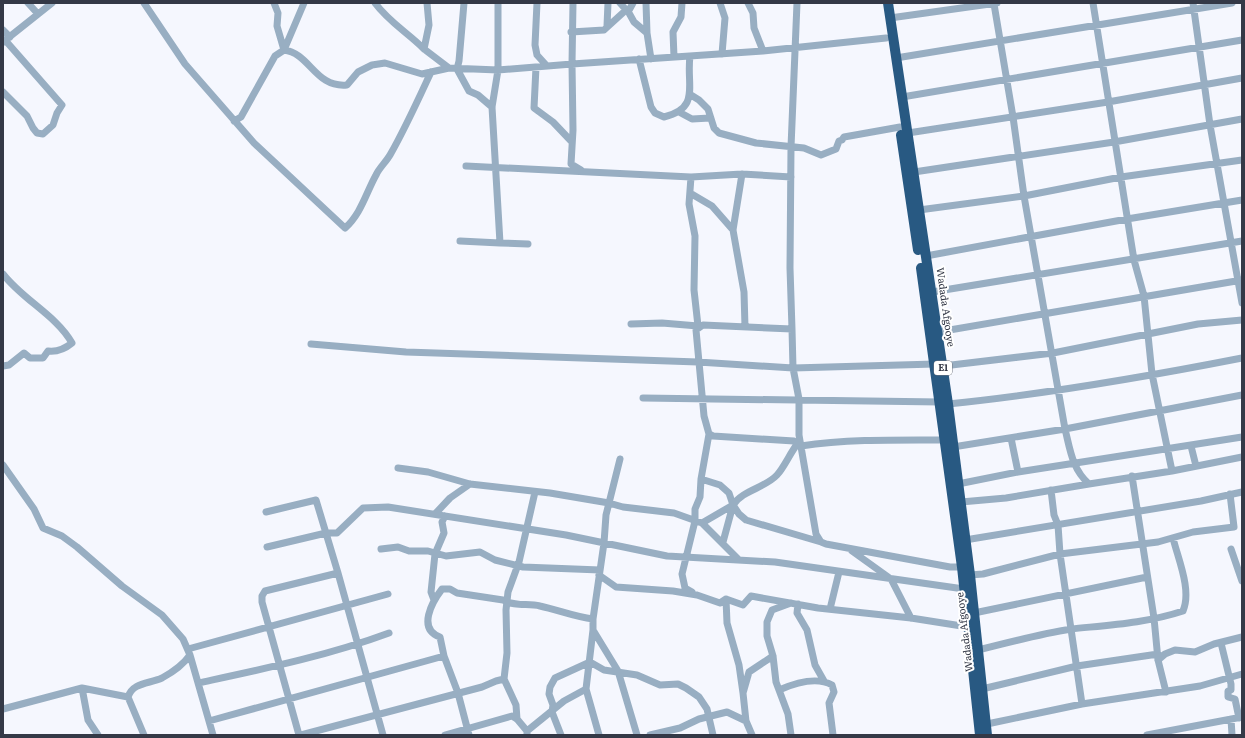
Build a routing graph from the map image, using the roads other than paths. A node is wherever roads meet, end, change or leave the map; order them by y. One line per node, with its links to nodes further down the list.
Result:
1 (28, 3): 27 (street)
2 (52, 3): 27 (street)
3 (144, 3): 69 (street)
4 (274, 3): 41 (street)
5 (304, 3): 41 (street)
6 (375, 3): 40 (street)
7 (427, 3): 40 (street)
8 (464, 3): 54 (street)
9 (498, 3): 55 (street)
10 (537, 3): 51 (street)
11 (573, 3): 32 (street)
12 (608, 3): 30 (street)
13 (620, 3): 26 (street)
14 (633, 3): 26 (street)
15 (646, 3): 33 (street)
16 (682, 3): 45 (street)
17 (720, 3): 43 (street)
18 (748, 3): 42 (street)
19 (798, 3): 39 (street)
20 (881, 3): 34 (highway, Wadada Afgooye / E1)
21 (888, 3): 28 (highway, Wadada Afgooye / E1)
22 (996, 3): 28 (street); 37 (street)
23 (1093, 3): 29 (street)
24 (1232, 3): 25 (street)
25 (1193, 6): 29 (street); 38 (street)
26 (627, 11): 30 (street); 33 (street)
27 (38, 14): 35 (street)
28 (890, 18): 46 (highway, Wadada Afgooye / E1)
29 (1095, 24): 37 (street); 50 (street)
30 (607, 26): 32 (street)
31 (3, 30): 35 (street)
32 (572, 32): 49 (street)
33 (647, 33): 48 (street)
34 (886, 38): 39 (street); 71 (highway, Wadada Afgooye / E1)
35 (6, 40): 60 (street)
36 (1242, 40): 38 (street)
37 (1000, 42): 46 (street); 58 (street)
38 (1199, 47): 50 (street); 59 (street)
39 (797, 48): 42 (street); 74 (street)
40 (424, 49): 53 (street)
41 (284, 50): 56 (street); 69 (street)
42 (764, 51): 43 (street)
43 (722, 54): 44 (street)
44 (690, 56): 45 (street); 61 (street)
45 (674, 57): 48 (street)
46 (896, 58): 62 (highway, Wadada Afgooye / E1)
47 (639, 59): 48 (street); 49 (street); 65 (street)
48 (651, 59)
49 (572, 64): 51 (street); 72 (street)
50 (1102, 64): 58 (street); 63 (street)
51 (547, 66): 52 (street)
52 (536, 67): 55 (street); 72 (street)
53 (449, 68): 54 (street); 56 (street)
54 (457, 69): 55 (street); 64 (street)
55 (498, 70): 64 (street)
56 (431, 72): 69 (street)
57 (1242, 78): 59 (street)
58 (1007, 81): 62 (street); 66 (street)
59 (1205, 84): 63 (street); 70 (street)
60 (3, 92)
61 (690, 95): 65 (street); 67 (street)
62 (902, 97): 71 (highway, Wadada Afgooye / E1)
63 (1108, 102): 66 (street); 73 (street)
64 (492, 107): 79 (street)
65 (679, 112): 67 (street)
66 (1013, 117): 71 (street); 75 (street)
67 (710, 118): 74 (street)
68 (1242, 119): 70 (street)
69 (234, 121)
70 (1210, 125): 73 (street); 77 (street)
71 (904, 130): 74 (street); 81 (highway, Wadada Afgooye / E1); 119 (highway, Wadada Afgooye / E1)
72 (572, 142): 80 (street)
73 (1114, 142): 75 (street); 85 (street)
74 (791, 147): 84 (street)
75 (1019, 157): 81 (street); 87 (street)
76 (1242, 160): 77 (street)
77 (1218, 164): 85 (street); 89 (street)
78 (466, 166): 79 (street)
79 (496, 168): 80 (street); 96 (street)
80 (583, 170): 83 (street)
81 (914, 172): 90 (highway, Wadada Afgooye / E1)
82 (742, 174): 83 (street); 84 (street); 92 (street)
83 (691, 177): 86 (street)
84 (791, 177): 112 (street)
85 (1121, 177): 87 (street); 91 (street)
86 (690, 193): 92 (street); 110 (street)
87 (1024, 196): 90 (street); 93 (street)
88 (1242, 200): 89 (street)
89 (1223, 203): 91 (street); 97 (street)
90 (919, 210): 99 (highway, Wadada Afgooye / E1)
91 (1127, 219): 93 (street); 100 (street)
92 (733, 230): 111 (street)
93 (1032, 236): 99 (street); 101 (street)
94 (460, 241): 96 (street)
95 (1242, 241): 97 (street)
96 (500, 243): 98 (street)
97 (1231, 243): 100 (street); 103 (street)
98 (528, 244)
99 (926, 256): 104 (highway, Wadada Afgooye / E1)
100 (1134, 260): 101 (street); 105 (street)
101 (1038, 274): 104 (street); 107 (street)
102 (4, 279): 120 (street)
103 (1240, 280): 105 (street); 106 (street)
104 (932, 292): 113 (highway, Wadada Afgooye / E1)
105 (1144, 296): 107 (street); 114 (street)
106 (1242, 303)
107 (1046, 314): 113 (street); 116 (street)
108 (1242, 320): 114 (street)
109 (631, 324): 110 (street)
110 (698, 326): 111 (street); 118 (street)
111 (745, 327): 112 (street)
112 (792, 329): 121 (street)
113 (938, 332): 119 (highway, Wadada Afgooye / E1)
114 (1147, 334): 116 (street); 122 (street)
115 (311, 344): 118 (street)
116 (1053, 353): 119 (street); 123 (street)
117 (1242, 358): 122 (street)
118 (698, 362): 121 (street); 127 (street)
119 (939, 365): 121 (street); 128 (highway, Wadada Afgooye / E1)
120 (3, 366)
121 (793, 368): 126 (street)
122 (1152, 374): 123 (street); 129 (street)
123 (1058, 389): 128 (street); 130 (street)
124 (1242, 395): 129 (street)
125 (643, 398): 127 (street)
126 (799, 399): 127 (street); 128 (street); 134 (street)
127 (703, 400): 131 (street)
128 (944, 403): 135 (highway, Wadada Afgooye / E1)
129 (1160, 411): 130 (street); 137 (street)
130 (1065, 429): 133 (street); 140 (street)
131 (709, 434): 134 (street); 147 (street)
132 (1242, 437): 136 (street)
133 (1011, 438): 135 (street); 145 (street)
134 (799, 444): 135 (street); 157 (street); 171 (street)
135 (949, 444): 149 (highway, Wadada Afgooye / E1); 183 (highway, Wadada Afgooye / E1)
136 (1191, 446): 137 (street); 142 (street)
137 (1167, 448): 140 (street); 144 (street)
138 (1242, 457): 142 (street)
139 (620, 459): 155 (street)
140 (1074, 464): 145 (street); 150 (street)
141 (3, 465): 214 (street)
142 (1196, 466): 144 (street)
143 (398, 468): 148 (street)
144 (1172, 471): 146 (street)
145 (1018, 472): 149 (street)
146 (1132, 476): 150 (street); 158 (street)
147 (701, 479): 157 (street); 162 (street)
148 (470, 484): 152 (street); 160 (street)
149 (958, 484): 156 (highway, Wadada Afgooye / E1)
150 (1089, 484): 151 (street)
151 (1051, 490): 156 (street); 163 (street)
152 (535, 492): 155 (street); 165 (street)
153 (1242, 492): 154 (street)
154 (1230, 494): 158 (street); 164 (street)
155 (609, 502): 162 (street); 172 (street)
156 (961, 502): 169 (highway, Wadada Afgooye / E1)
157 (733, 505): 162 (street); 170 (street); 171 (street)
158 (1138, 511): 163 (street); 173 (street)
159 (266, 512): 167 (street)
160 (435, 514): 161 (street); 167 (street)
161 (445, 516): 165 (street); 178 (street)
162 (698, 522): 170 (street); 180 (street)
163 (1058, 525): 169 (street); 179 (street)
164 (1234, 527): 166 (street); 168 (street)
165 (528, 528): 172 (street); 182 (street)
166 (1242, 530)
167 (326, 533): 174 (street); 185 (street)
168 (1173, 538): 173 (street); 203 (street)
169 (965, 540): 187 (highway, Wadada Afgooye / E1)
170 (723, 542): 181 (street)
171 (822, 542): 176 (street)
172 (604, 543): 180 (street); 186 (street)
173 (1141, 544): 179 (street); 188 (street)
174 (267, 547)
175 (381, 549): 178 (street)
176 (850, 549): 183 (street); 189 (street)
177 (1231, 549): 190 (street)
178 (435, 554): 182 (street); 196 (street)
179 (1060, 554): 187 (street); 192 (street)
180 (687, 557): 181 (street); 194 (street)
181 (738, 559): 184 (street)
182 (518, 566): 186 (street); 197 (street)
183 (962, 567): 191 (highway, Wadada Afgooye / E1)
184 (839, 572): 189 (street); 200 (street)
185 (338, 573): 199 (street); 205 (street)
186 (600, 573): 194 (street); 204 (street)
187 (970, 575): 201 (highway, Wadada Afgooye / E1)
188 (1147, 577): 192 (street); 203 (street)
189 (892, 579): 191 (street); 202 (street)
190 (1242, 581)
191 (964, 589): 206 (highway, Wadada Afgooye / E1)
192 (1066, 593): 201 (street); 208 (street)
193 (388, 594): 199 (street)
194 (697, 595): 195 (street)
195 (726, 599): 198 (street); 234 (street)
196 (434, 600): 197 (street); 215 (street)
197 (507, 603): 204 (street); 224 (street)
198 (794, 603): 200 (street); 216 (street); 226 (street)
199 (348, 606): 205 (street); 212 (street)
200 (830, 609): 202 (street)
201 (974, 613): 213 (highway, Wadada Afgooye / E1)
202 (911, 618): 206 (street)
203 (1154, 618): 208 (street); 217 (street)
204 (593, 619): 207 (street)
205 (268, 627): 214 (street); 219 (street)
206 (968, 627): 265 (highway, Wadada Afgooye / E1)
207 (593, 630): 218 (street); 221 (street)
208 (1071, 630): 213 (street); 220 (street)
209 (389, 633): 212 (street)
210 (1242, 637): 211 (street)
211 (1222, 643): 217 (street); 225 (street)
212 (358, 644): 219 (street); 223 (street)
213 (978, 650): 229 (highway, Wadada Afgooye / E1)
214 (189, 652): 227 (street); 235 (street)
215 (444, 656): 223 (street); 233 (street)
216 (773, 656): 231 (street); 234 (street)
217 (1158, 657): 220 (street); 232 (street)
218 (590, 662): 221 (street); 230 (street); 239 (street)
219 (280, 665): 227 (street); 236 (street)
220 (1078, 666): 229 (street); 237 (street)
221 (618, 671): 241 (street); 259 (street)
222 (1242, 674): 225 (street)
223 (368, 678): 236 (street); 240 (street)
224 (504, 679): 233 (street); 243 (street)
225 (1228, 679): 232 (street); 242 (street)
226 (824, 680): 231 (street); 264 (street)
227 (198, 683): 244 (street)
228 (82, 688): 235 (street); 238 (street); 251 (street)
229 (982, 688): 246 (highway, Wadada Afgooye / E1)
230 (586, 690): 239 (street); 258 (street)
231 (779, 690): 263 (street)
232 (1166, 692): 237 (street)
233 (458, 693): 240 (street); 247 (street)
234 (743, 693): 245 (street)
235 (128, 697): 252 (street)
236 (290, 700): 244 (street); 254 (street)
237 (1082, 704): 246 (street)
238 (3, 709)
239 (552, 712): 249 (street); 257 (street)
240 (376, 715): 254 (street); 255 (street)
241 (709, 717): 245 (street); 248 (street); 261 (street)
242 (1237, 718): 250 (street); 268 (street)
243 (517, 719): 247 (street); 249 (street)
244 (209, 721): 253 (street)
245 (746, 721): 262 (street)
246 (987, 724): 266 (highway, Wadada Afgooye / E1)
247 (468, 732): 256 (street)
248 (674, 732): 260 (street)
249 (527, 733)
250 (1160, 734): 267 (street)
251 (98, 735)
252 (144, 735)
253 (213, 735)
254 (300, 735)
255 (383, 735)
256 (445, 735)
257 (561, 735)
258 (599, 735)
259 (637, 735)
260 (650, 735)
261 (713, 735)
262 (752, 735)
263 (791, 735)
264 (834, 735)
265 (980, 735)
266 (987, 735)
267 (1147, 735)
268 (1232, 735)

